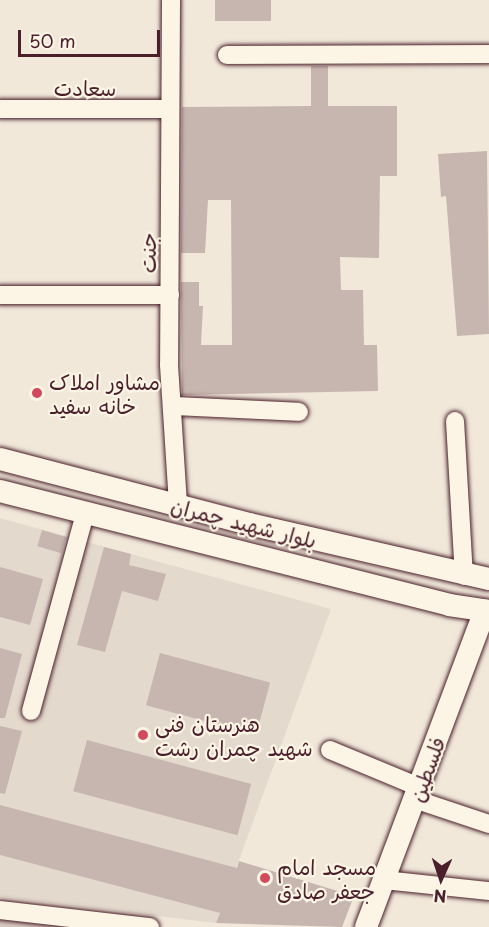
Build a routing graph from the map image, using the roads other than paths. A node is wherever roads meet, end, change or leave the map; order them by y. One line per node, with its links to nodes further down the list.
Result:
1 (171, 0): 5 (street, جنت)
2 (489, 54): 3 (street)
3 (227, 55)
4 (0, 109): 5 (street, سعادت)
5 (170, 110): 7 (street, جنت)
6 (0, 295): 7 (street)
7 (170, 295): 8 (street, جنت)
8 (173, 406): 9 (street); 14 (street, جنت)
9 (299, 412)
10 (455, 421): 17 (street)
11 (0, 459): 12 (main road, بلوار شهید چمران)
12 (75, 479): 14 (main road, بلوار شهید چمران); 15 (main road)
13 (0, 491): 15 (main road, بلوار شهید چمران)
14 (178, 506): 16 (main road); 17 (main road, بلوار شهید چمران)
15 (76, 512): 16 (main road, بلوار شهید چمران); 20 (street)
16 (171, 536): 19 (main road, بلوار شهید چمران)
17 (464, 576): 18 (main road, بلوار شهید چمران)
18 (489, 579)
19 (487, 611): 22 (main road, فلسطین)
20 (31, 711)
21 (330, 750): 22 (street)
22 (417, 793): 23 (street); 24 (main road, فلسطین)
23 (489, 824)
24 (384, 880): 25 (street); 28 (main road, فلسطین)
25 (489, 891)
26 (0, 910): 27 (street)
27 (143, 927)
28 (366, 927)

